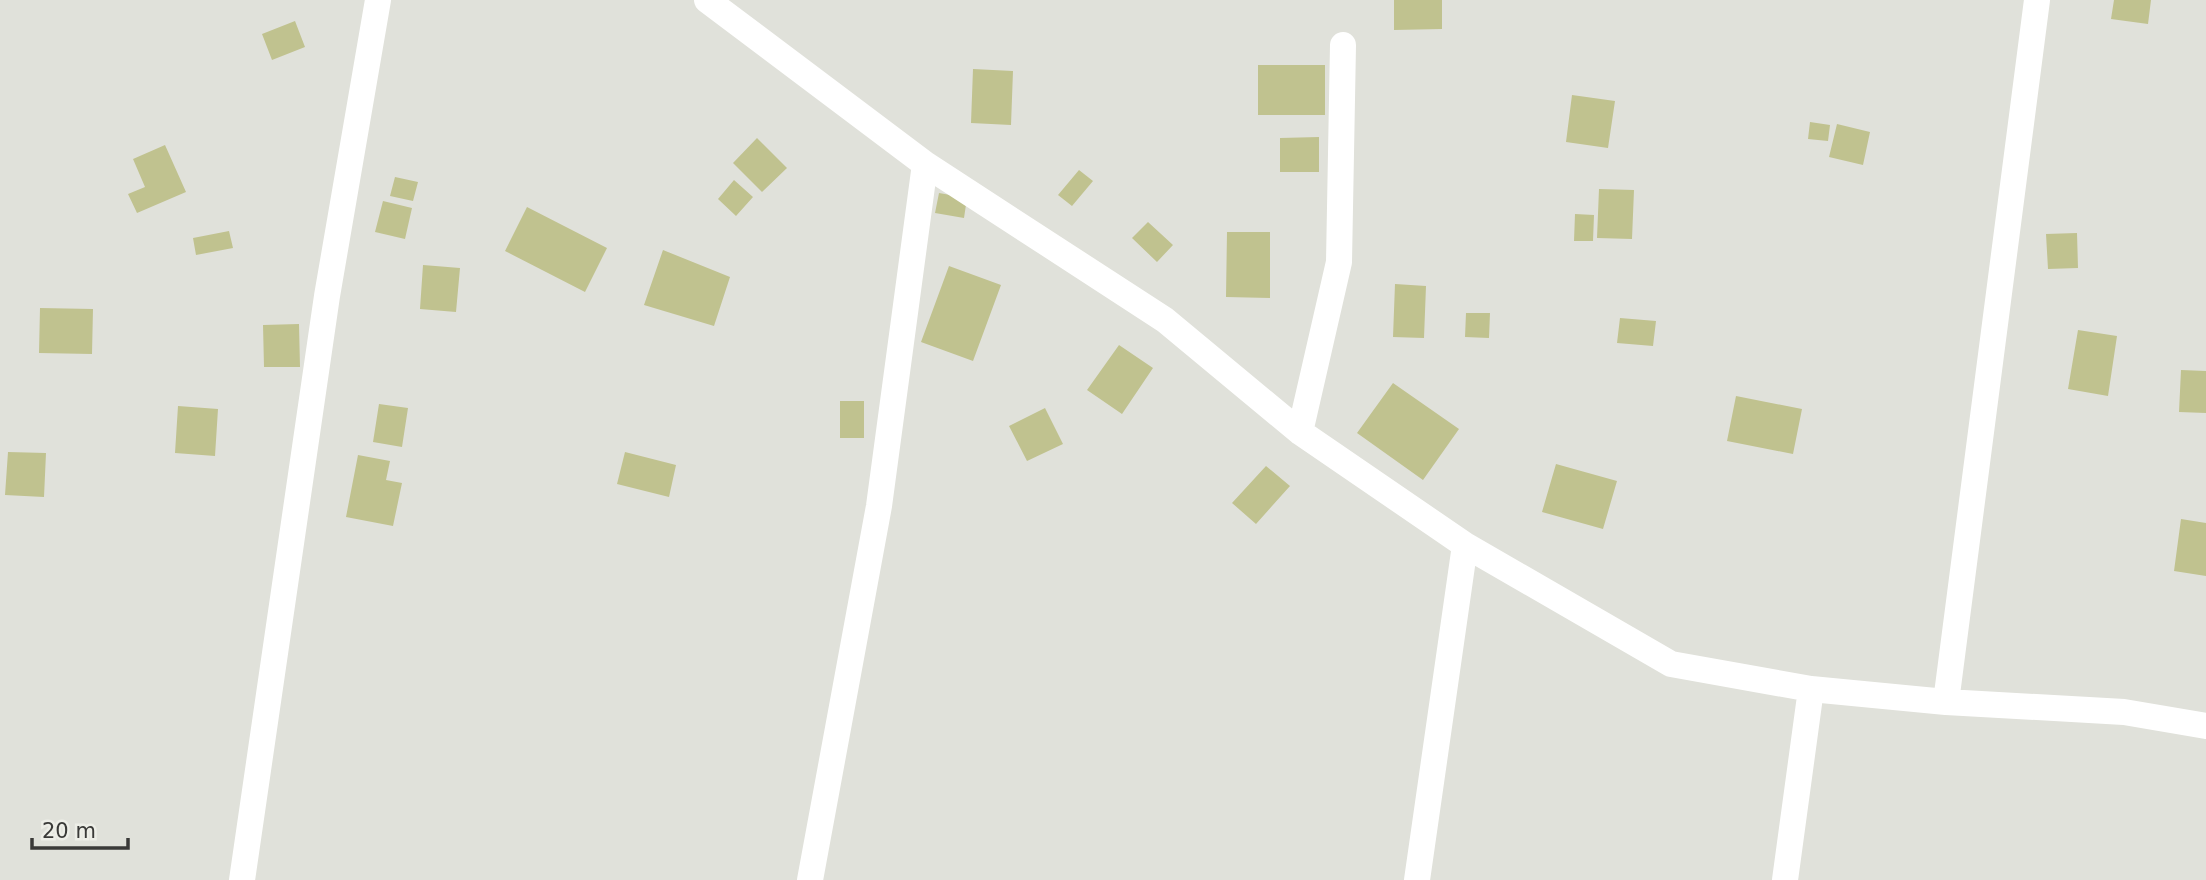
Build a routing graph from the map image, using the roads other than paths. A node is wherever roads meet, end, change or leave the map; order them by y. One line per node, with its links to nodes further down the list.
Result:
1 (378, 0): 11 (street)
2 (707, 0): 5 (street)
3 (2037, 0): 9 (street)
4 (1343, 45): 6 (street)
5 (925, 164): 6 (street); 12 (street)
6 (1300, 432): 7 (street)
7 (1465, 545): 8 (street); 13 (street)
8 (1811, 689): 9 (street); 14 (street)
9 (1946, 702): 10 (street)
10 (2206, 726)
11 (242, 880)
12 (810, 880)
13 (1417, 880)
14 (1785, 880)

